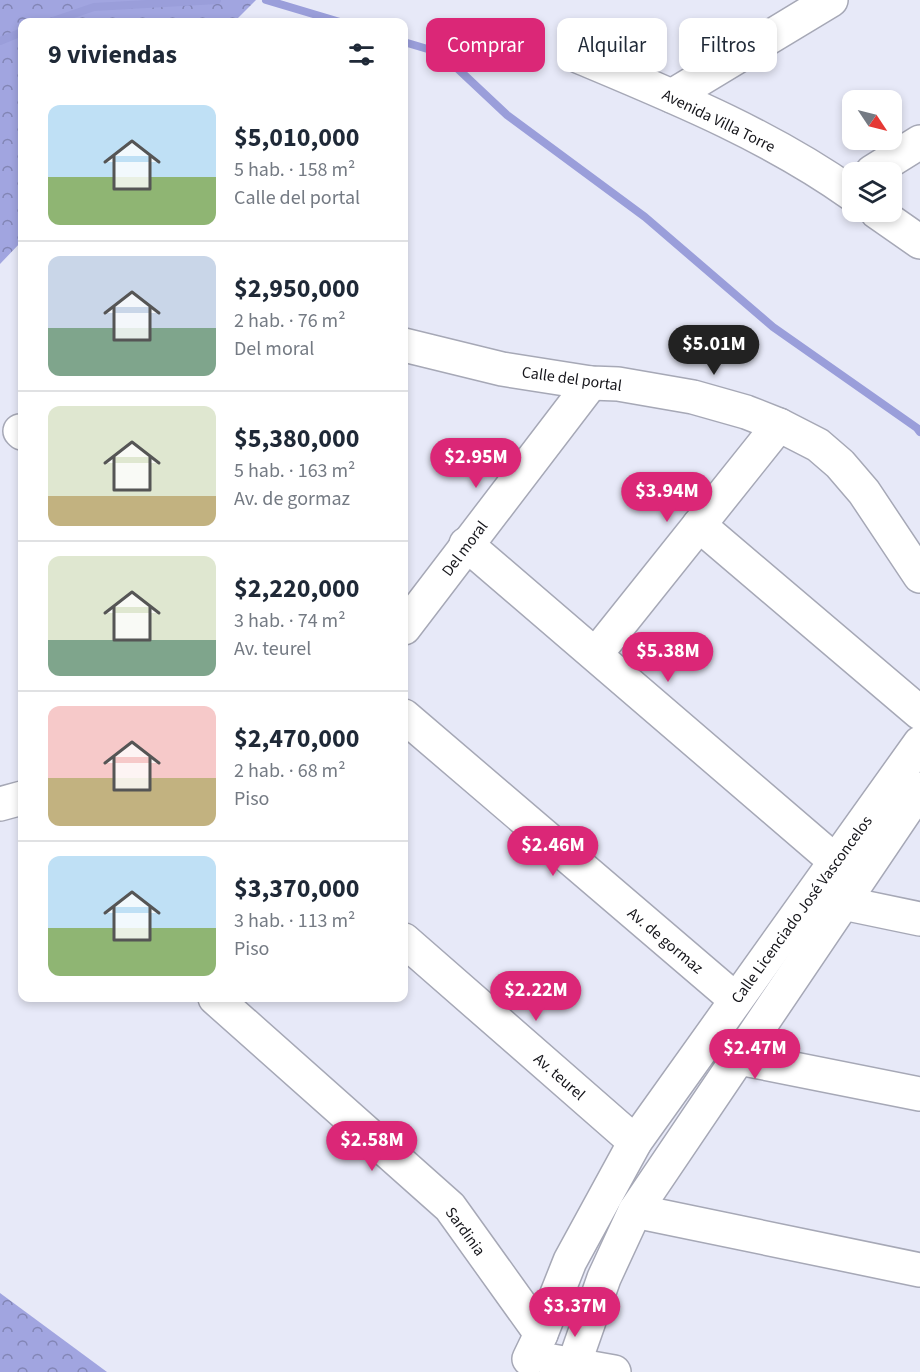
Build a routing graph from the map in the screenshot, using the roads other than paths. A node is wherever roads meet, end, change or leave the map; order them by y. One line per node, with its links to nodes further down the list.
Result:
1 (831, 0): 3 (street)
2 (615, 72): 3 (street, Avenida Villa Torre)
3 (672, 96): 6 (street, Avenida Villa Torre)
4 (920, 142): 5 (street)
5 (890, 162)
6 (842, 179)
7 (891, 222): 8 (street)
8 (920, 242)
9 (408, 347): 10 (street, Calle del portal)
10 (591, 383): 11 (street, Calle del portal); 13 (street, Del moral)
11 (779, 425): 12 (street); 14 (street, Calle del portal)
12 (699, 525): 16 (street); 17 (street)
13 (466, 544): 15 (street, Del moral); 16 (street)
14 (920, 576)
15 (408, 623)
16 (596, 654): 23 (street)
17 (920, 713)
18 (408, 719): 27 (street, Av. de gormaz)
19 (920, 743): 23 (street, Calle Licenciado José Vasconcelos)
20 (920, 789): 24 (street, Calle Licenciado José Vasconcelos)
21 (18, 799): 22 (street)
22 (0, 804)
23 (835, 861): 27 (street, Calle Licenciado José Vasconcelos)
24 (843, 903): 25 (street); 29 (street, Calle Licenciado José Vasconcelos)
25 (920, 919)
26 (408, 943): 31 (street, Av. teurel)
27 (736, 999): 31 (street, Calle Licenciado José Vasconcelos)
28 (219, 1002): 34 (street, Sardinia)
29 (739, 1058): 30 (street); 32 (street, Calle Licenciado José Vasconcelos)
30 (920, 1094)
31 (635, 1142): 34 (street, Calle Licenciado José Vasconcelos)
32 (635, 1211): 33 (street); 35 (street, Calle Licenciado José Vasconcelos)
33 (920, 1270)
34 (534, 1355): 35 (street)
35 (572, 1368): 36 (street)
36 (614, 1372)

